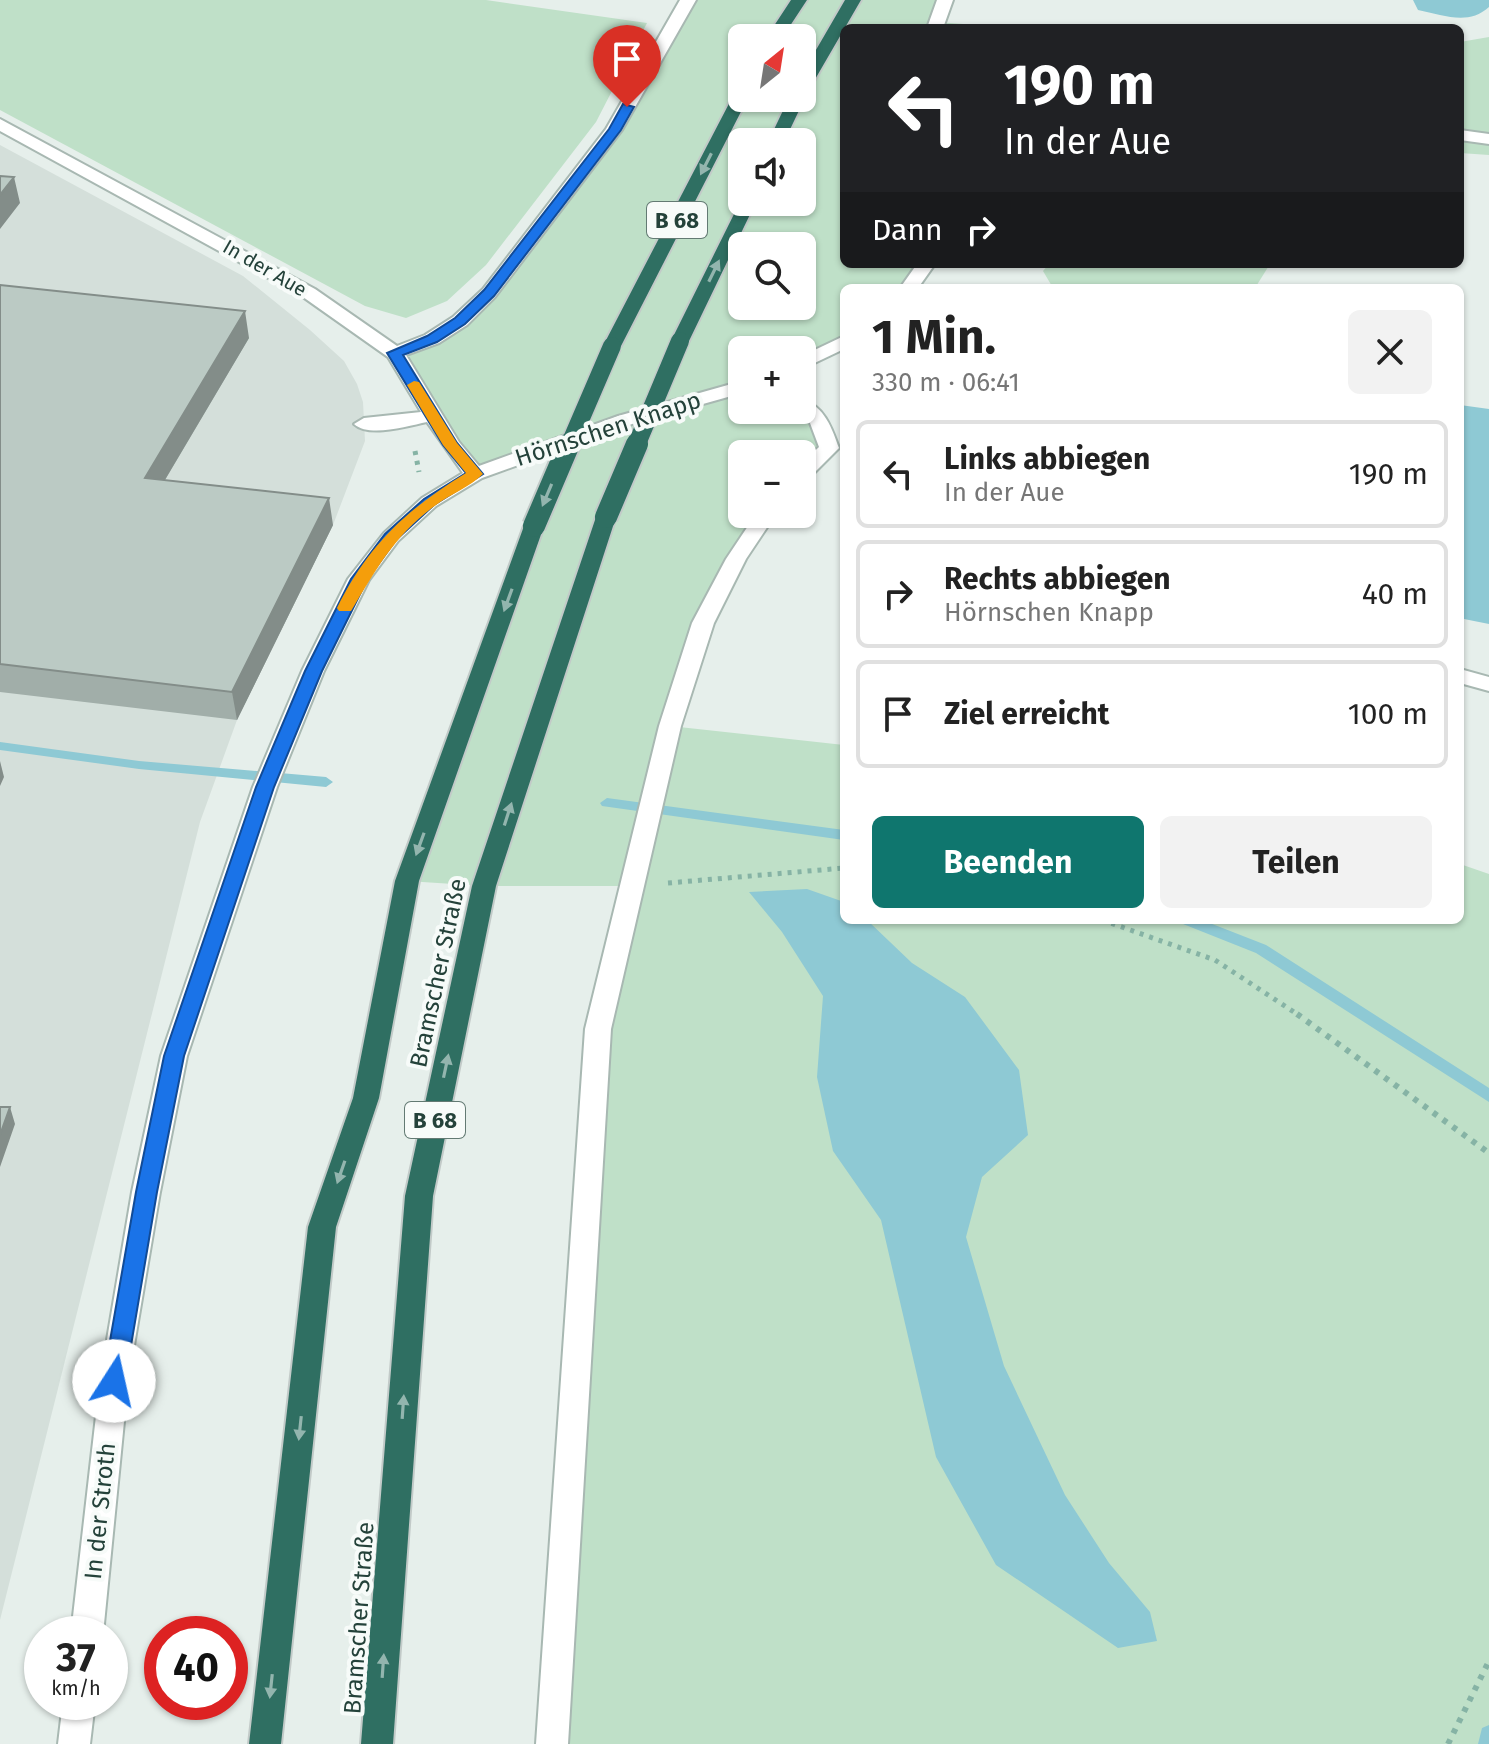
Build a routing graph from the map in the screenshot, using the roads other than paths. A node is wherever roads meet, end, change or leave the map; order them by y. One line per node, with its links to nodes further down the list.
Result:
1 (688, 0): 14 (street)
2 (799, 0): 5 (highway)
3 (853, 0): 7 (highway)
4 (945, 0): 6 (street)
5 (783, 24)
6 (936, 24)
7 (816, 64)
8 (733, 112): 29 (highway, B 68, one-way to 29, bridge)
9 (0, 124): 14 (street, In der Aue)
10 (1464, 136): 11 (street)
11 (1489, 139)
12 (740, 216): 30 (highway, Bramscher Straße / B 68, one-way to 12, bridge)
13 (840, 344): 15 (street)
14 (395, 353): 17 (street, In der Aue)
15 (816, 356)
16 (728, 391): 22 (street, Hörnschen Knapp)
17 (432, 415): 19 (street); 22 (street, In der Aue)
18 (816, 418): 20 (street)
19 (364, 424)
20 (836, 450): 21 (street)
21 (816, 464)
22 (475, 474): 26 (street, In der Stroth)
23 (757, 528): 31 (street)
24 (1464, 677): 25 (street)
25 (1489, 684)
26 (89, 1616)
27 (77, 1720): 28 (street)
28 (74, 1744)
29 (265, 1744)
30 (377, 1744)
31 (552, 1744)

